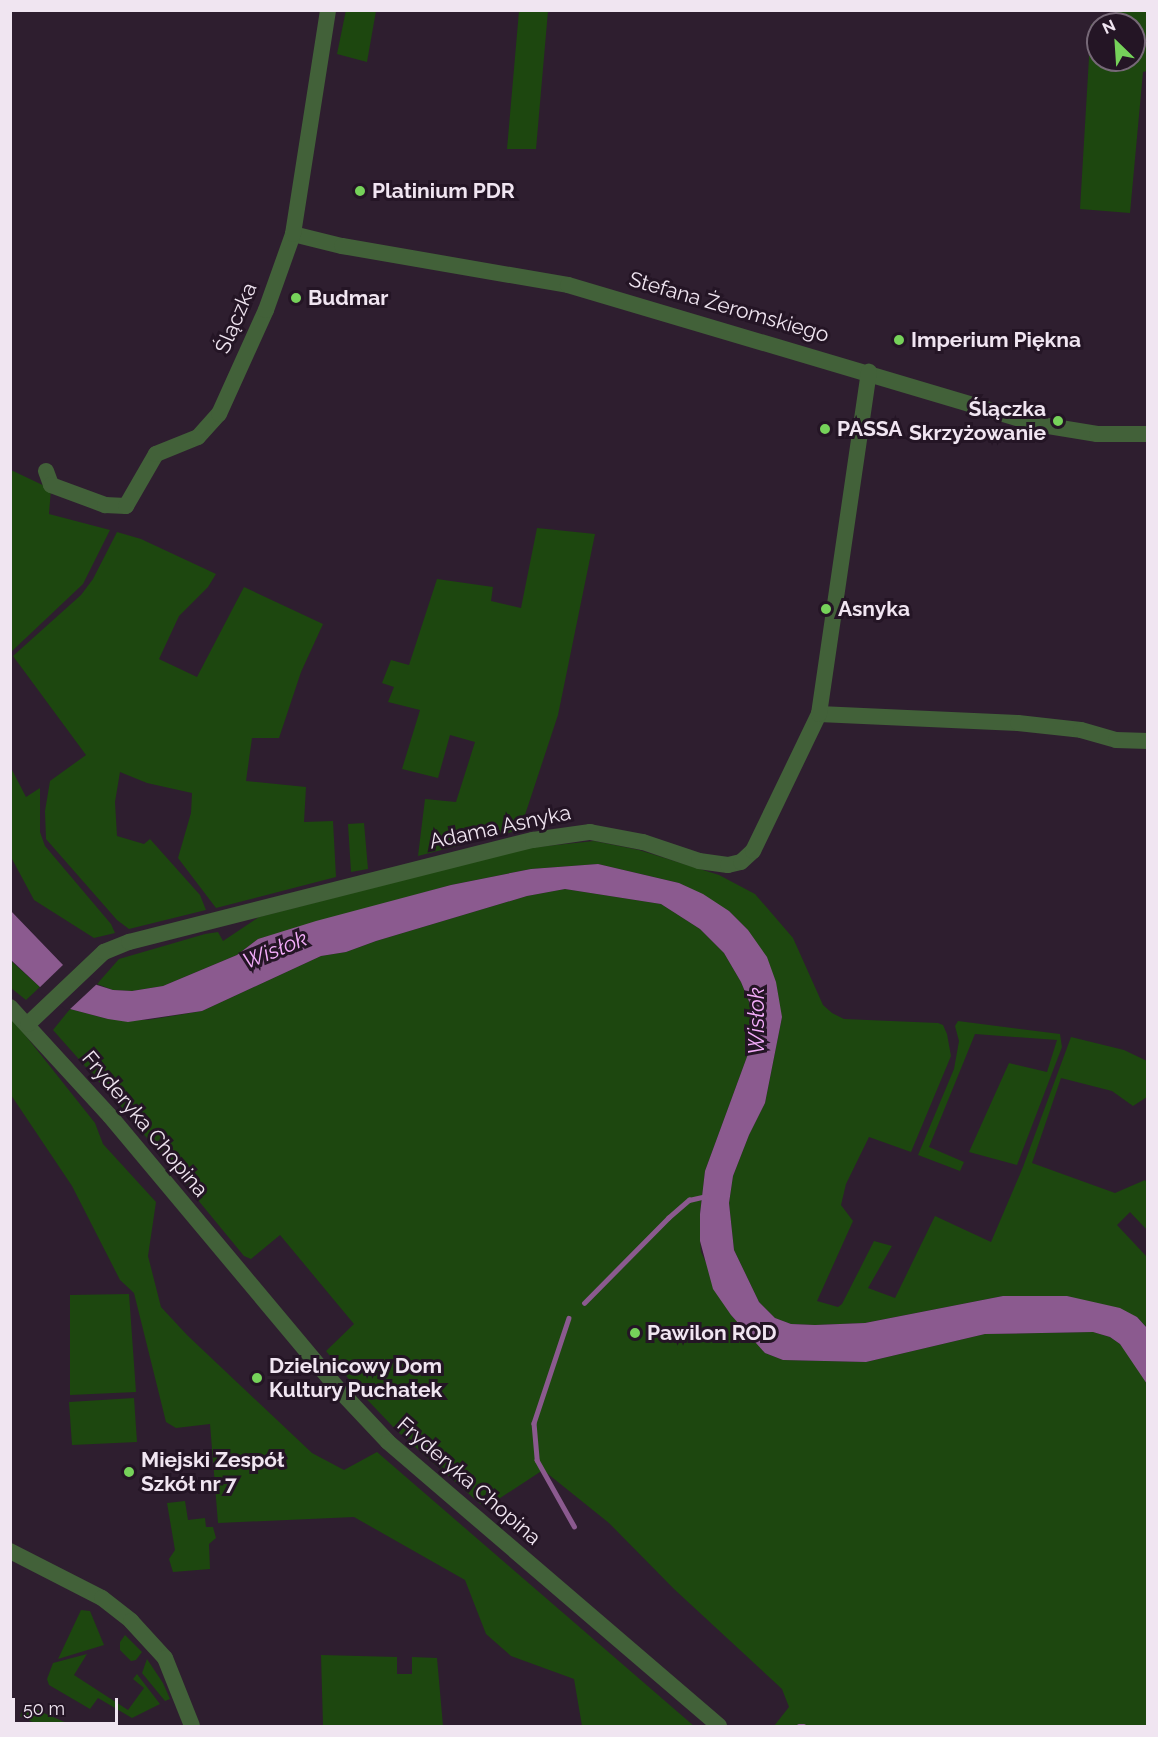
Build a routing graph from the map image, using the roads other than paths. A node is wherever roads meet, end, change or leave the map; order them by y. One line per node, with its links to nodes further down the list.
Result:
1 (328, 10): 2 (street, Ślączka)
2 (293, 234): 3 (street, Stefana Żeromskiego); 5 (street, Ślączka)
3 (869, 372): 4 (street, Stefana Żeromskiego); 6 (street, Adama Asnyka)
4 (1148, 434)
5 (46, 471)
6 (819, 714): 7 (street); 9 (street, Adama Asnyka)
7 (1148, 741)
8 (10, 1007): 9 (street, Fryderyka Chopina)
9 (33, 1019): 12 (street, Fryderyka Chopina)
10 (10, 1551): 11 (street)
11 (192, 1726)
12 (719, 1726)

